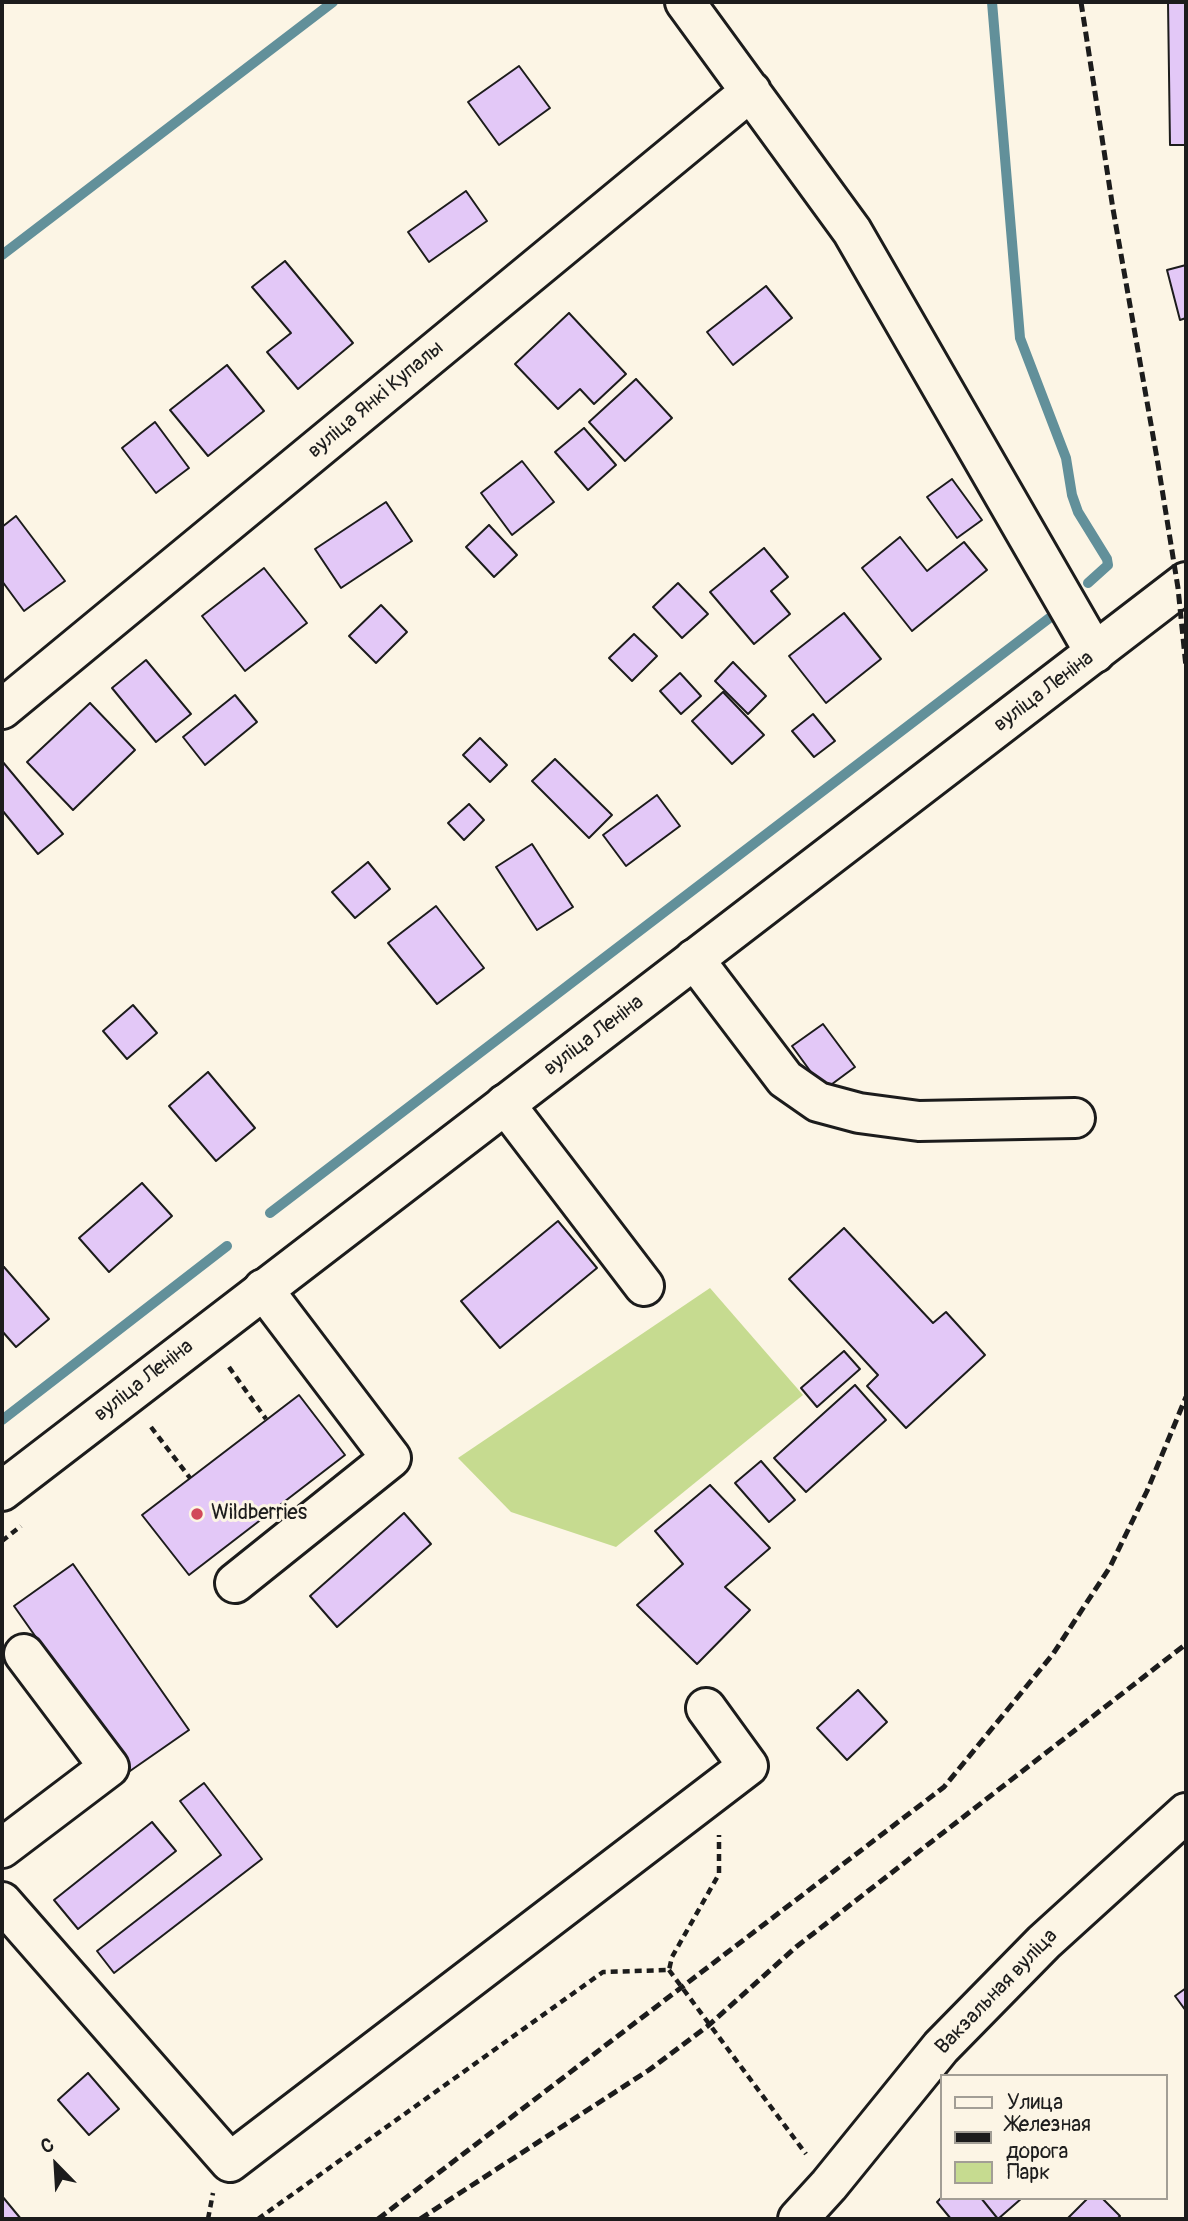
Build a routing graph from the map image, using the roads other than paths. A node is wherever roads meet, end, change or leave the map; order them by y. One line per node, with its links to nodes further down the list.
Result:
1 (685, 2): 2 (street)
2 (751, 90): 4 (street); 5 (street, вуліца Янкі Купалы)
3 (1186, 582): 4 (street, вуліца Леніна)
4 (1095, 653): 6 (street, вуліца Леніна)
5 (2, 709)
6 (694, 959): 7 (street, вуліца Леніна); 8 (street)
7 (505, 1104): 9 (street); 10 (street, вуліца Леніна)
8 (1075, 1118)
9 (644, 1286)
10 (263, 1289): 11 (street, вуліца Леніна); 12 (street)
11 (2, 1491)
12 (235, 1583)
13 (24, 1654): 16 (street)
14 (706, 1708): 17 (street)
15 (1186, 1813): 18 (street, Вакзальная вуліца)
16 (2, 1848)
17 (6, 1914)
18 (798, 2219)

